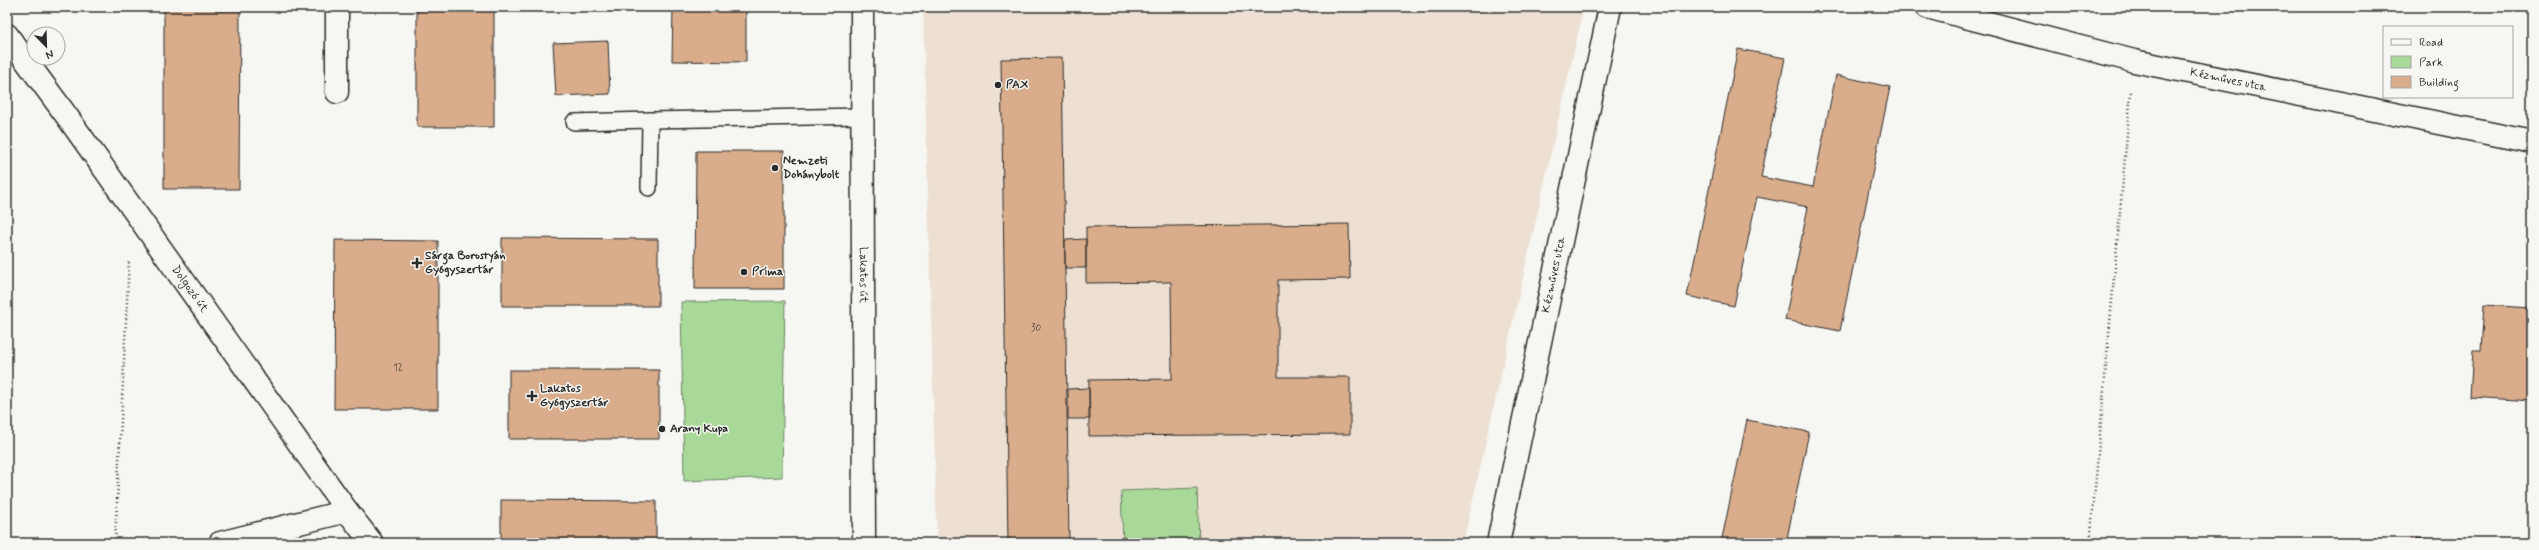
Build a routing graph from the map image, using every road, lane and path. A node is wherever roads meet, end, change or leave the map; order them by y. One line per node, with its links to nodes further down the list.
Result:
1 (338, 7): 7 (street)
2 (862, 7): 8 (street, Lakatos út)
3 (1610, 7): 19 (street, Kézműves utca)
4 (1927, 7): 6 (street, Kézműves utca)
5 (7, 35): 14 (street, Dolgozó út)
6 (2134, 61): 11 (street, Kézműves utca); 20 (path)
7 (337, 92)
8 (862, 116): 9 (lane); 18 (street, Lakatos út)
9 (650, 120): 10 (lane); 12 (lane)
10 (574, 122)
11 (2532, 142)
12 (649, 188)
13 (130, 258): 15 (path)
14 (347, 511): 16 (street); 17 (street, Dolgozó út)
15 (115, 543)
16 (220, 543)
17 (372, 543)
18 (864, 543)
19 (1498, 543)
20 (2090, 543)

